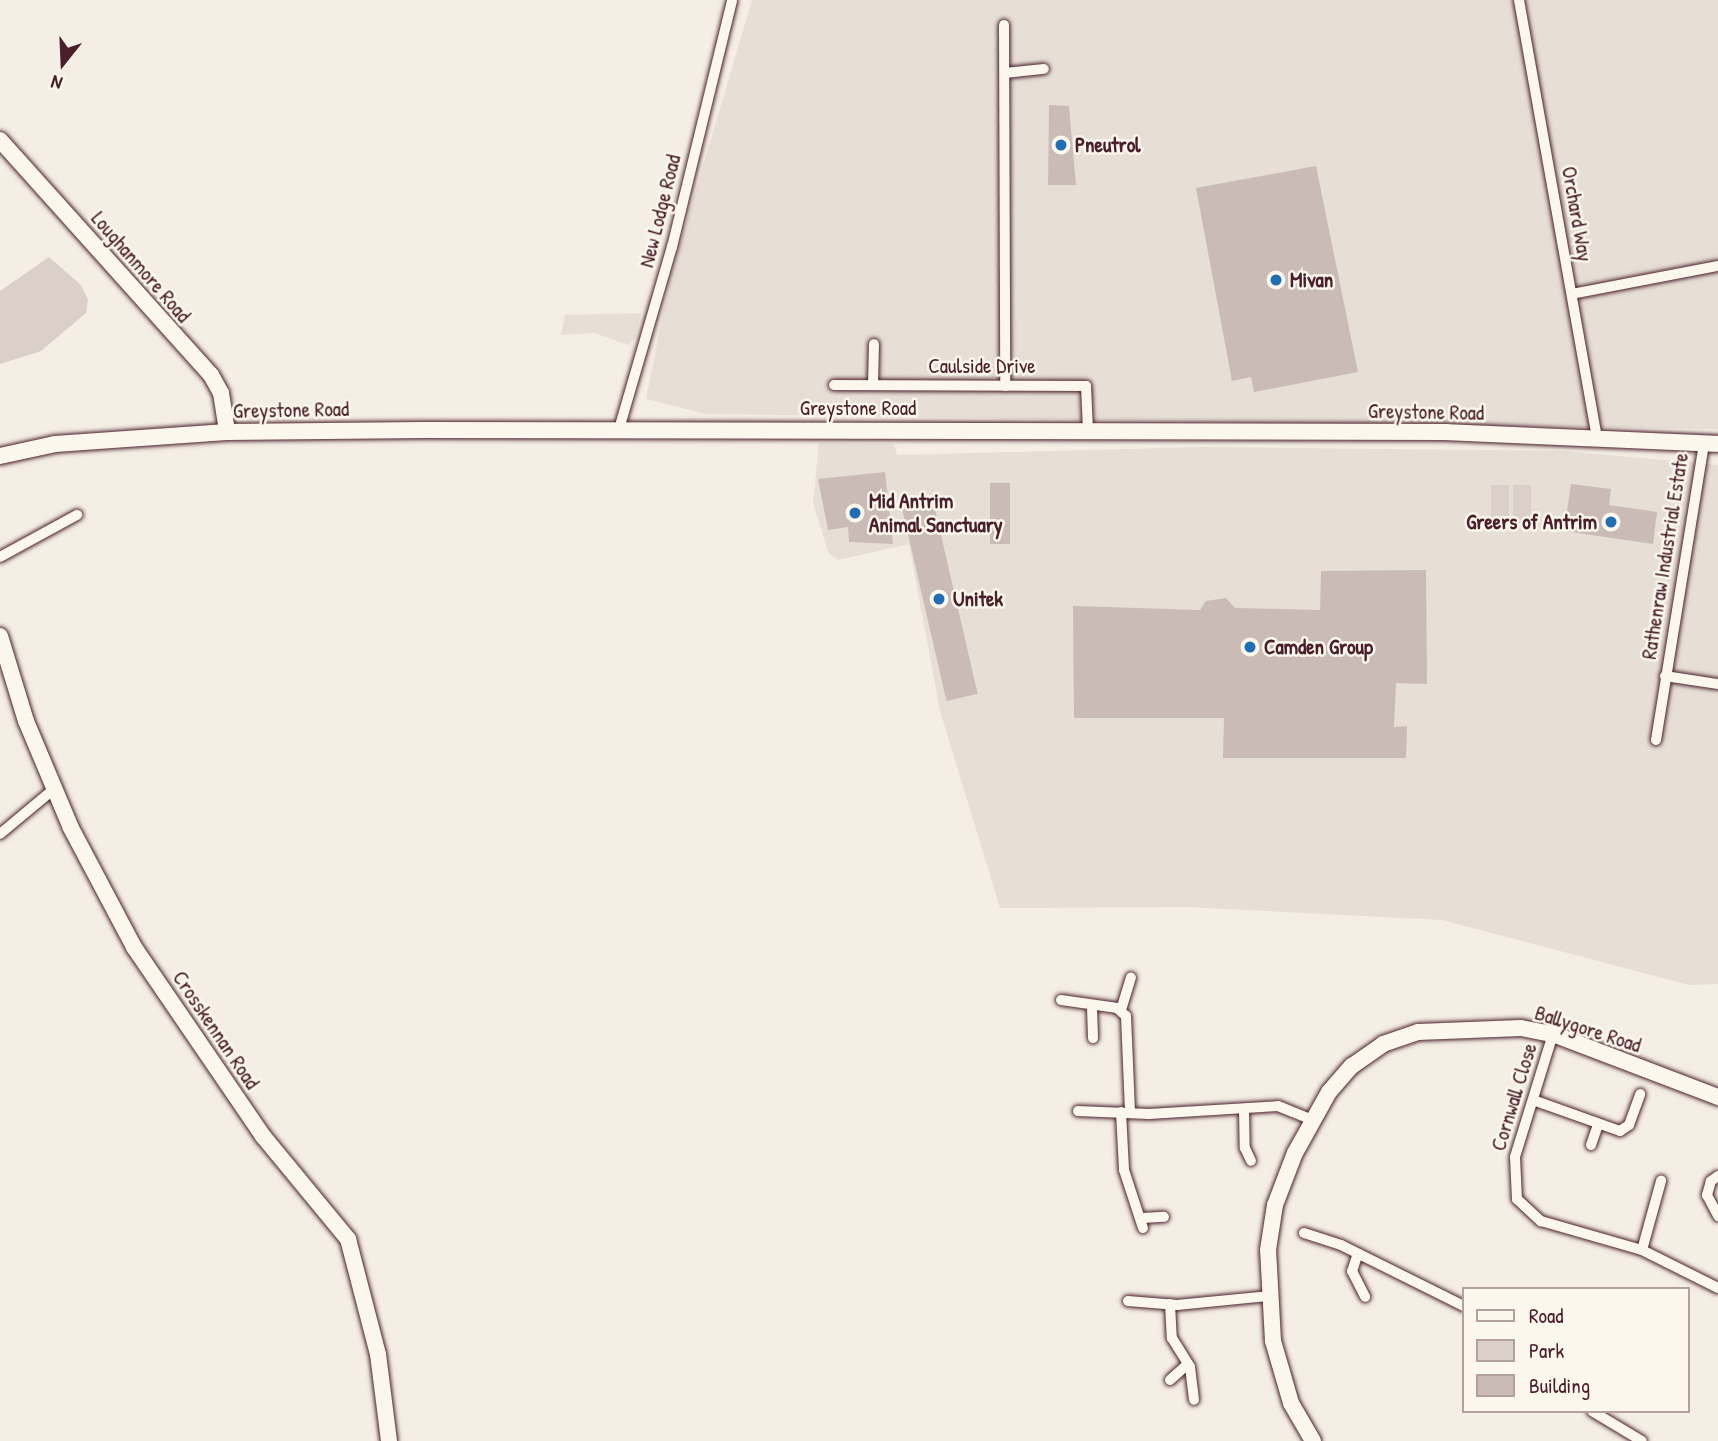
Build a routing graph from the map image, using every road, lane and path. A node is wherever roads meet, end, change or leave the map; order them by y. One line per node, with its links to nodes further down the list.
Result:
1 (732, 0): 13 (street, New Lodge Road)
2 (1519, 0): 8 (street, Orchard Way)
3 (1004, 24): 5 (street)
4 (1044, 69): 5 (street)
5 (1005, 73): 12 (street)
6 (0, 141): 15 (main road, Loughanmore Road)
7 (1718, 266): 8 (street)
8 (1572, 294): 16 (street, Orchard Way)
9 (874, 344): 11 (street)
10 (834, 385): 11 (street, Caulside Drive)
11 (873, 385): 12 (street, Caulside Drive)
12 (1005, 386): 14 (street, Caulside Drive)
13 (619, 429): 14 (main road, Greystone Road); 15 (main road, Greystone Road)
14 (1088, 430): 16 (main road, Greystone Road)
15 (227, 432): 18 (main road, Greystone Road)
16 (1597, 436): 17 (main road, Greystone Road)
17 (1711, 443): 22 (street, Rathenraw Industrial Estate)
18 (0, 456)
19 (77, 516): 20 (street)
20 (0, 558)
21 (0, 636): 25 (main road, Crosskennan Road)
22 (1665, 676): 23 (street, Rathenraw Industrial Estate); 24 (street, Rathenraw Industrial Estate)
23 (1718, 684)
24 (1656, 740)
25 (54, 789): 26 (street); 60 (main road, Crosskennan Road)
26 (0, 834)
27 (1131, 978): 30 (street)
28 (1061, 1000): 29 (street)
29 (1092, 1008): 30 (street); 32 (street)
30 (1121, 1010): 38 (street)
31 (1553, 1034): 34 (main road, Ballygore Road); 35 (street, Cornwall Close); 39 (main road, Ballygore Road)
32 (1093, 1038)
33 (1640, 1094): 40 (street)
34 (1718, 1097)
35 (1533, 1100): 40 (street); 48 (street, Cornwall Close)
36 (1244, 1109): 38 (street); 39 (street); 42 (street)
37 (1078, 1111): 38 (street)
38 (1126, 1112): 46 (street)
39 (1312, 1120): 51 (main road, Ballygore Road)
40 (1598, 1125): 41 (street)
41 (1591, 1145)
42 (1251, 1161)
43 (1718, 1176): 45 (street)
44 (1661, 1181): 48 (street)
45 (1718, 1216)
46 (1164, 1217)
47 (1304, 1233): 49 (street)
48 (1642, 1250): 50 (street, Cornwall Close)
49 (1357, 1256): 52 (street); 55 (street)
50 (1718, 1287)
51 (1268, 1296): 54 (street); 61 (main road, Ballygore Road)
52 (1365, 1297)
53 (1128, 1301): 54 (street)
54 (1170, 1304): 56 (street)
55 (1462, 1305)
56 (1188, 1364): 57 (street); 58 (street)
57 (1170, 1380)
58 (1194, 1400)
59 (1595, 1413): 62 (street)
60 (389, 1441)
61 (1313, 1441)
62 (1642, 1441)

